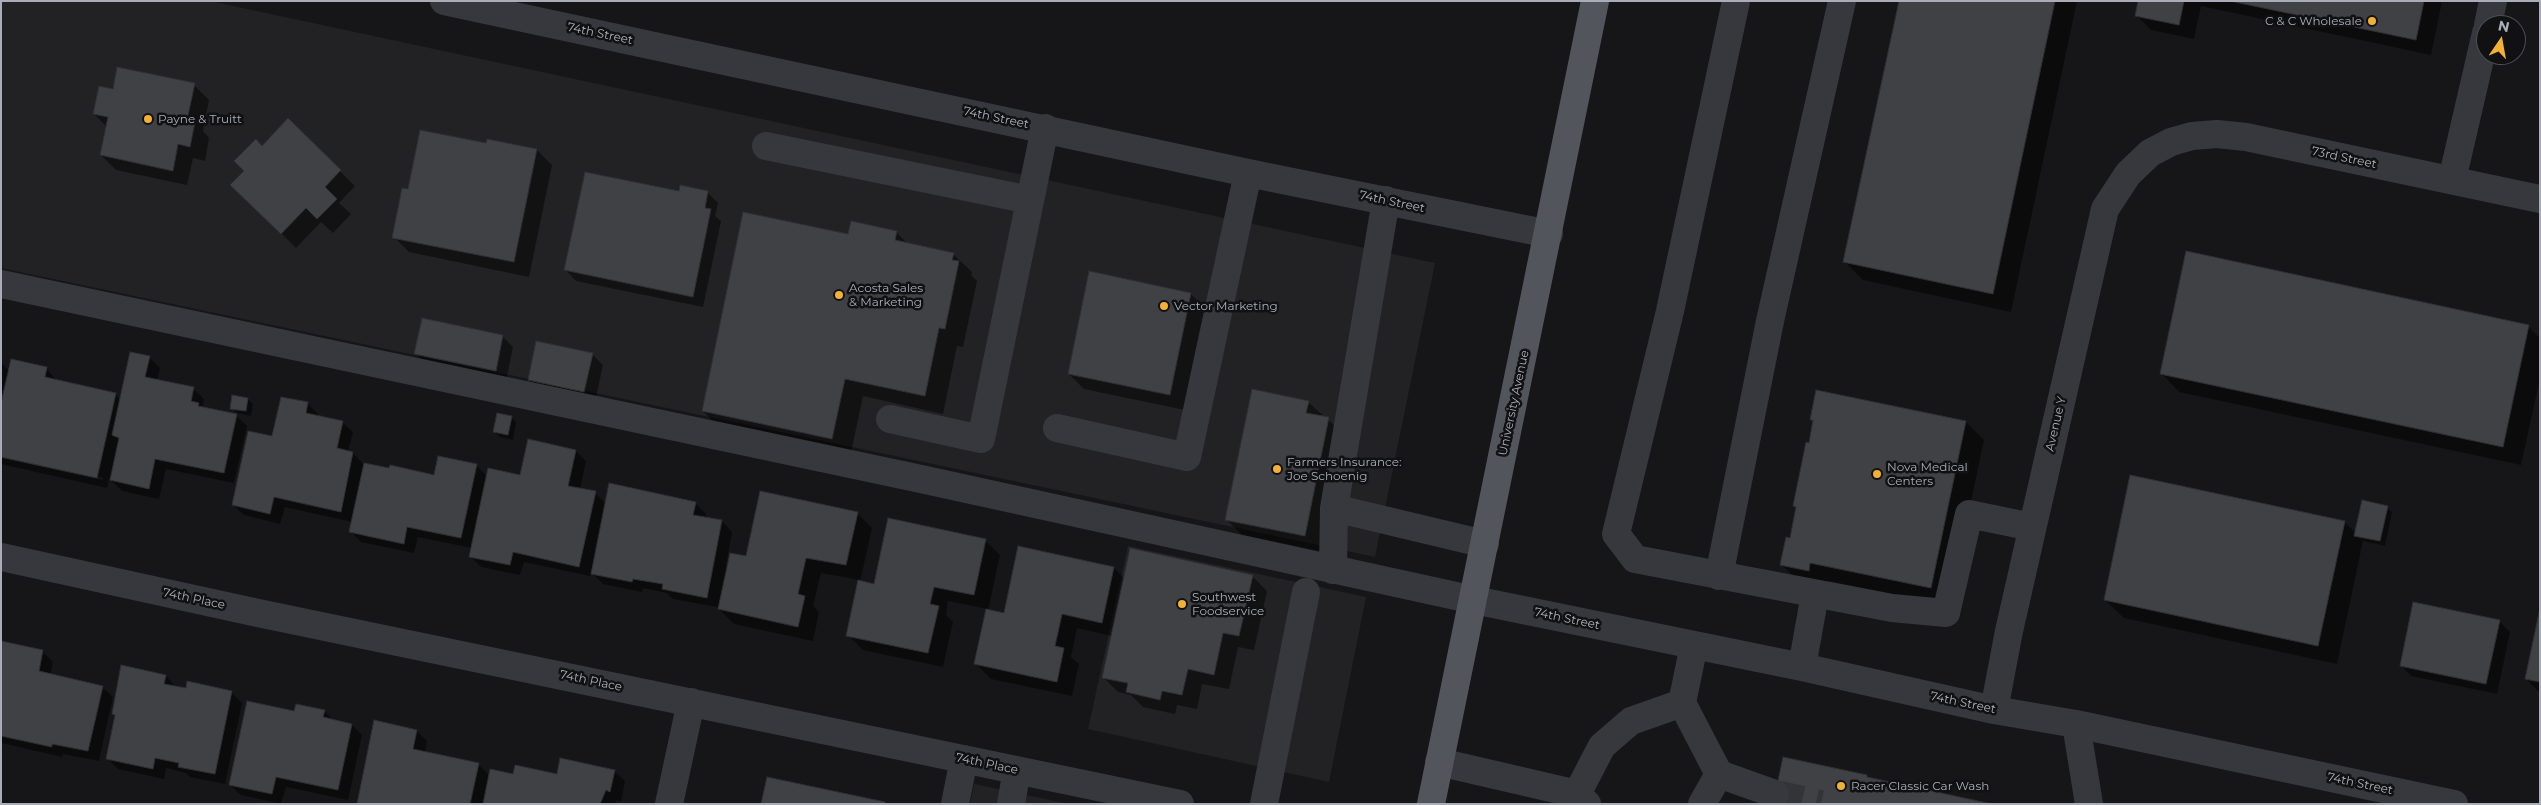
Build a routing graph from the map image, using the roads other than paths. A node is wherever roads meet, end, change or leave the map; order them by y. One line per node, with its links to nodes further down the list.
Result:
1 (444, 1): 8 (street, 74th Street)
2 (1595, 1): 16 (main road, University Avenue)
3 (1736, 1): 25 (street)
4 (1842, 1): 25 (street)
5 (2493, 1): 6 (street)
6 (2490, 15)
7 (2479, 65): 12 (street)
8 (1045, 128): 11 (street, 74th Street); 14 (street)
9 (766, 146): 14 (street)
10 (2150, 153): 12 (street, 73rd Street); 21 (street, Avenue Y)
11 (1248, 173): 15 (street, 74th Street); 19 (street)
12 (2452, 180): 13 (street, 73rd Street)
13 (2540, 199)
14 (1030, 200): 18 (street)
15 (1386, 200): 16 (street, 74th Street); 20 (street)
16 (1549, 234): 22 (main road, University Avenue)
17 (1, 284): 24 (street, 74th Street)
18 (890, 419)
19 (1057, 428)
20 (1334, 508): 22 (street); 24 (street)
21 (2032, 527): 27 (street); 33 (street, Avenue Y)
22 (1485, 544): 28 (main road, University Avenue)
23 (1, 557): 31 (street, 74th Place)
24 (1333, 570): 28 (street, 74th Street)
25 (1719, 576): 27 (street)
26 (1306, 592): 46 (street)
27 (1815, 594): 30 (street)
28 (1474, 600): 29 (street, 74th Street); 36 (main road, University Avenue)
29 (1694, 645): 30 (street, 74th Street); 32 (street)
30 (1802, 667): 33 (street, 74th Street)
31 (691, 702): 35 (street, 74th Place); 42 (street)
32 (1682, 703): 38 (street); 41 (street)
33 (1994, 710): 34 (street, 74th Street)
34 (2076, 724): 40 (street, 74th Street); 49 (street)
35 (964, 759): 37 (street, 74th Place); 43 (street)
36 (1439, 762): 41 (street); 47 (main road, University Avenue)
37 (1017, 770): 44 (street); 45 (street, 74th Place)
38 (1719, 774): 39 (street); 48 (street)
39 (1775, 794)
40 (2355, 794): 50 (street, 74th Street)
41 (1582, 799)
42 (669, 804)
43 (955, 804)
44 (1011, 804)
45 (1180, 804)
46 (1264, 804)
47 (1431, 804)
48 (1702, 804)
49 (2088, 804)
50 (2454, 804)

